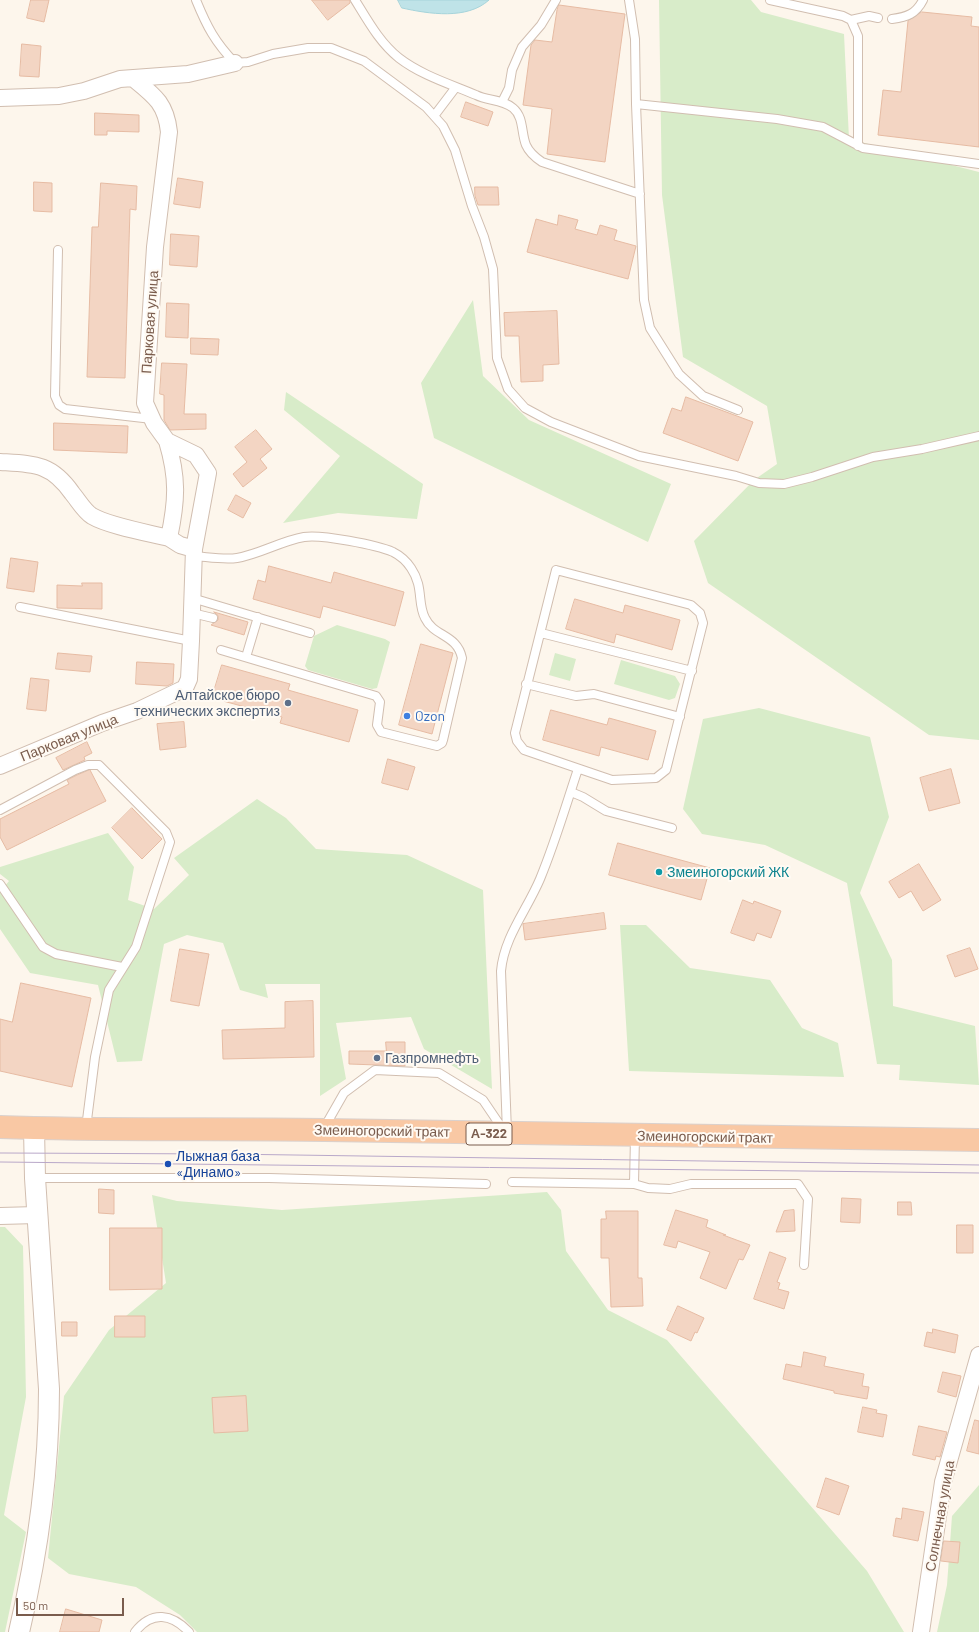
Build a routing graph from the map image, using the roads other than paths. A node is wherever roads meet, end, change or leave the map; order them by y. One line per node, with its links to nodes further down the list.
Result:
1 (196, 0): 10 (lane)
2 (355, 0): 12 (lane)
3 (556, 0): 14 (lane)
4 (629, 0): 15 (lane)
5 (770, 0): 9 (lane)
6 (923, 0): 8 (lane)
7 (878, 18): 9 (lane)
8 (892, 19)
9 (851, 20): 17 (lane)
10 (235, 64): 11 (street); 16 (lane)
11 (134, 79): 13 (street); 22 (street, Парковая улица)
12 (456, 87): 14 (lane); 16 (lane)
13 (0, 98)
14 (502, 102): 19 (lane)
15 (636, 104): 17 (lane); 19 (lane)
16 (434, 116): 23 (lane)
17 (858, 146): 18 (lane)
18 (979, 164)
19 (640, 194): 21 (lane)
20 (58, 250): 22 (lane)
21 (738, 410)
22 (152, 419): 24 (street, Парковая улица)
23 (979, 436)
24 (167, 440): 26 (street); 27 (street, Парковая улица)
25 (0, 462): 26 (street)
26 (169, 538): 27 (street)
27 (194, 553): 28 (street, Парковая улица); 36 (lane)
28 (192, 606): 30 (lane); 31 (lane); 34 (street, Парковая улица)
29 (20, 607): 34 (lane)
30 (258, 617): 32 (lane); 36 (lane)
31 (212, 618)
32 (310, 633)
33 (541, 633): 37 (lane); 37 (lane); 38 (lane)
34 (191, 641): 40 (street, Парковая улица)
35 (221, 650): 36 (lane)
36 (246, 657)
37 (692, 671): 39 (lane)
38 (526, 684): 39 (lane); 41 (lane)
39 (680, 717): 41 (lane)
40 (0, 766)
41 (578, 769): 42 (lane)
42 (571, 792): 44 (lane); 51 (lane)
43 (0, 810): 46 (lane)
44 (672, 828)
45 (0, 884): 46 (lane)
46 (122, 967): 49 (lane)
47 (0, 1127): 48 (highway, Змеиногорский тракт / А-322)
48 (34, 1128): 49 (highway, Змеиногорский тракт / А-322); 54 (street)
49 (85, 1129): 50 (highway, Змеиногорский тракт / А-322)
50 (323, 1130): 51 (highway, Змеиногорский тракт / А-322); 51 (lane)
51 (507, 1134): 52 (highway, Змеиногорский тракт / А-322)
52 (635, 1136): 53 (highway, Змеиногорский тракт / А-322); 57 (lane)
53 (979, 1140)
54 (35, 1178): 56 (lane); 58 (street)
55 (512, 1182): 57 (lane)
56 (486, 1184)
57 (634, 1184): 60 (lane)
58 (37, 1215): 59 (street); 62 (street)
59 (0, 1216)
60 (804, 1265)
61 (979, 1355): 65 (street, Солнечная улица)
62 (19, 1632)
63 (135, 1632): 64 (lane)
64 (189, 1632)
65 (921, 1632)

